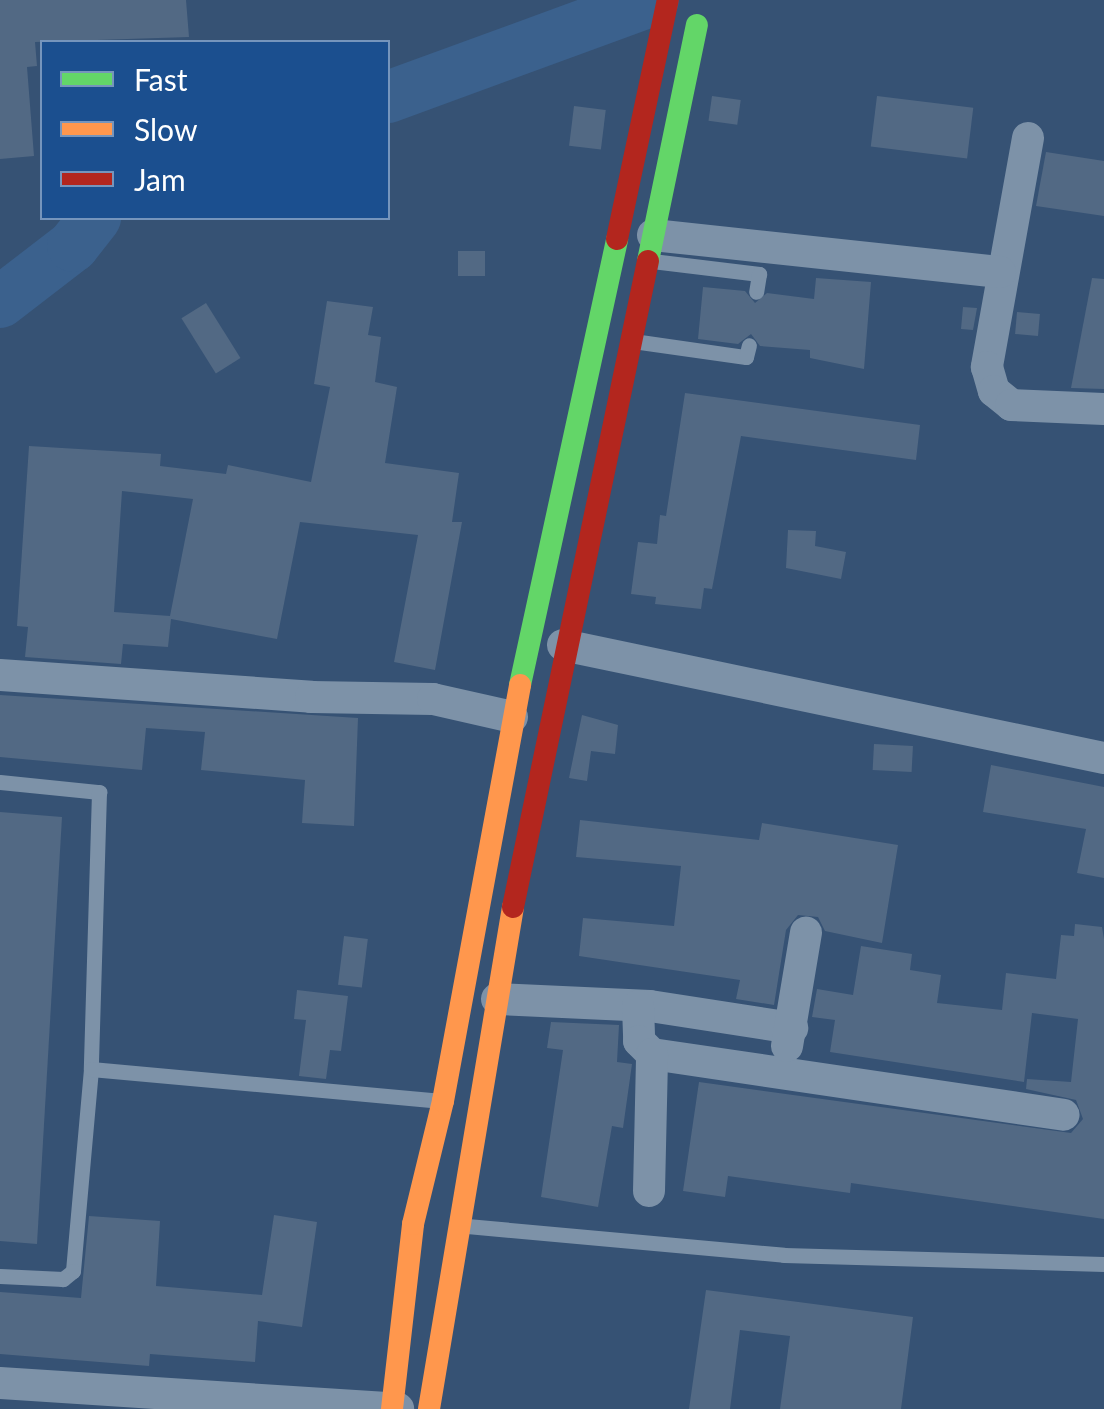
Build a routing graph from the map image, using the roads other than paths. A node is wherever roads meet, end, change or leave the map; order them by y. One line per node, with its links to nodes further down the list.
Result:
1 (668, 0): 12 (main road)
2 (700, 11): 4 (main road)
3 (1028, 138): 5 (street)
4 (650, 248): 5 (street); 6 (lane); 7 (main road)
5 (1000, 272): 9 (street)
6 (756, 292)
7 (631, 341): 8 (lane); 10 (main road)
8 (749, 345)
9 (1104, 409)
10 (564, 645): 13 (street); 16 (main road)
11 (0, 675): 12 (street)
12 (512, 717): 22 (main road)
13 (1104, 758)
14 (0, 782): 20 (lane)
15 (806, 932): 18 (street)
16 (497, 999): 17 (street); 23 (main road)
17 (638, 1006): 18 (street); 19 (street)
18 (792, 1028): 21 (street)
19 (652, 1054): 21 (street); 25 (street)
20 (90, 1069): 22 (lane); 28 (lane)
21 (781, 1070): 24 (street)
22 (443, 1101): 23 (lane); 30 (main road)
23 (478, 1107): 26 (main road)
24 (1064, 1115)
25 (648, 1191)
26 (463, 1225): 27 (lane); 31 (main road)
27 (1104, 1264)
28 (0, 1276)
29 (0, 1384): 30 (street)
30 (394, 1409)
31 (429, 1409)

